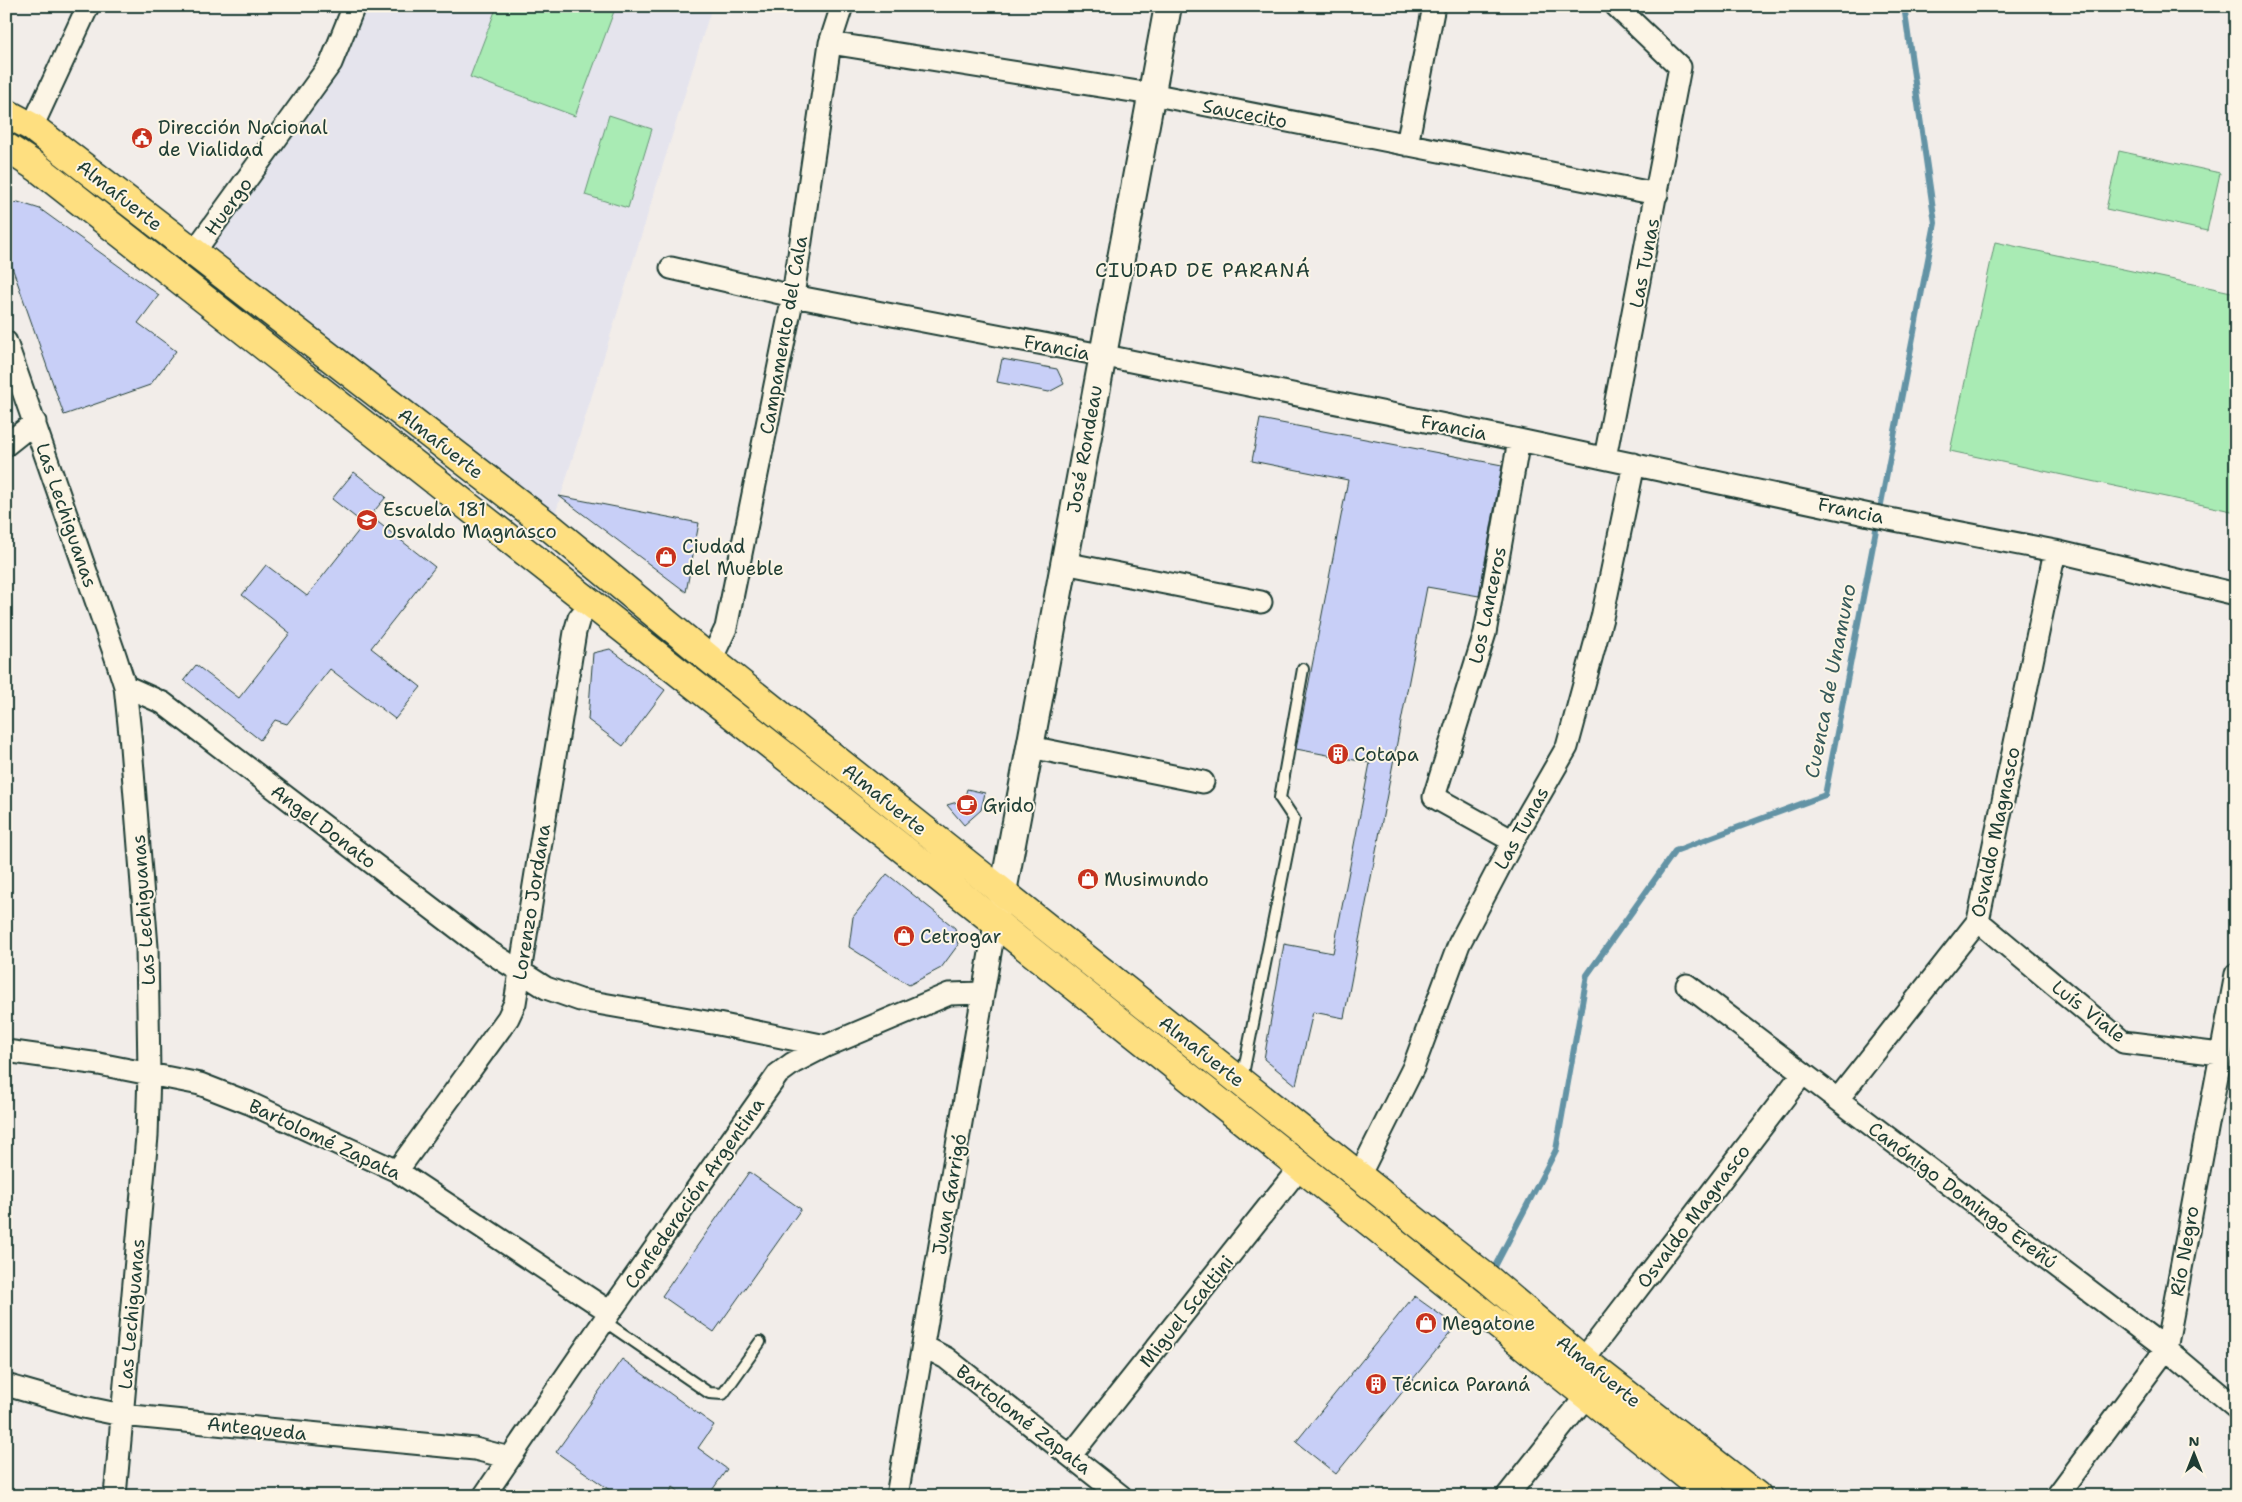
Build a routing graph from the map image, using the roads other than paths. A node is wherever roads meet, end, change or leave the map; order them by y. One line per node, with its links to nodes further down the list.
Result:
1 (88, 6): 10 (street)
2 (354, 6): 14 (street, Huergo)
3 (842, 6): 7 (street, Campamento del Cala)
4 (1168, 6): 8 (street, José Rondeau)
5 (1434, 6): 11 (street)
6 (1616, 6): 13 (street, Las Tunas)
7 (830, 43): 8 (street, Saucecito); 16 (street, Campamento del Cala)
8 (1152, 94): 11 (street, Saucecito); 18 (street, José Rondeau)
9 (6, 113): 10 (main road, Almafuerte)
10 (32, 127): 14 (main road, Almafuerte)
11 (1407, 145): 13 (street, Saucecito)
12 (6, 146): 28 (main road, Almafuerte)
13 (1658, 194): 22 (street, Las Tunas)
14 (194, 252): 29 (main road, Almafuerte)
15 (671, 268): 16 (street, Francia)
16 (792, 296): 18 (street, Francia); 29 (street, Campamento del Cala)
17 (6, 342): 19 (street, Las Lechiguanas)
18 (1101, 355): 20 (street, Francia); 25 (street, José Rondeau)
19 (35, 422): 21 (street); 31 (street, Las Lechiguanas)
20 (1519, 440): 22 (street, Francia); 34 (street, Los Lanceros)
21 (6, 445)
22 (1605, 458): 23 (street, Francia)
23 (1634, 464): 24 (street, Francia); 34 (street, Las Tunas)
24 (2055, 551): 26 (street, Francia); 36 (street, Osvaldo Magnasco)
25 (1064, 564): 27 (street); 32 (street, José Rondeau)
26 (2236, 594)
27 (1261, 602)
28 (592, 603): 37 (main road, Almafuerte); 38 (street, Lorenzo Jordana)
29 (711, 660): 35 (main road, Almafuerte)
30 (1303, 668): 47 (lane)
31 (125, 686): 38 (street, Angel Donato); 45 (street, Las Lechiguanas)
32 (1030, 747): 33 (street); 35 (street, José Rondeau)
33 (1203, 782)
34 (1513, 841): 51 (street, Las Tunas)
35 (1003, 892): 37 (street, Juan Garrigó); 47 (main road, Almafuerte)
36 (1978, 921): 44 (street, Luís Viale); 48 (street, Osvaldo Magnasco)
37 (995, 924): 41 (street, Juan Garrigó); 49 (main road, Almafuerte)
38 (520, 972): 42 (street, Angel Donato); 50 (street, Lorenzo Jordana)
39 (2236, 974): 44 (street, Río Negro)
40 (1688, 985): 46 (street, Canónigo Domingo Ereñú)
41 (983, 993): 42 (street, Confederación Argentina); 54 (street, Juan Garrigó)
42 (826, 1046): 52 (street, Confederación Argentina)
43 (6, 1051): 45 (street, Bartolomé Zapata)
44 (2220, 1054): 55 (street, Río Negro)
45 (150, 1073): 50 (street, Bartolomé Zapata); 60 (street, Las Lechiguanas)
46 (1803, 1073): 48 (street, Canónigo Domingo Ereñú); 56 (street, Osvaldo Magnasco)
47 (1242, 1082): 51 (main road, Almafuerte)
48 (1838, 1099): 55 (street, Canónigo Domingo Ereñú)
49 (1300, 1167): 58 (main road, Almafuerte); 61 (street, Miguel Scattini)
50 (398, 1171): 52 (street, Bartolomé Zapata)
51 (1359, 1176): 56 (main road, Almafuerte)
52 (607, 1317): 53 (lane); 62 (street, Confederación Argentina)
53 (760, 1342)
54 (923, 1346): 61 (street, Bartolomé Zapata); 65 (street, Juan Garrigó)
55 (2166, 1349): 59 (street, Canónigo Domingo Ereñú); 70 (street, Río Negro)
56 (1584, 1360): 69 (main road, Almafuerte)
57 (6, 1386): 60 (street, Antequeda)
58 (1587, 1395): 67 (street); 68 (main road, Almafuerte)
59 (2236, 1408)
60 (122, 1415): 62 (street, Antequeda); 63 (street, Las Lechiguanas)
61 (1071, 1455): 66 (street, Bartolomé Zapata)
62 (510, 1458): 64 (street, Confederación Argentina)
63 (114, 1496)
64 (484, 1496)
65 (897, 1496)
66 (1121, 1496)
67 (1507, 1496)
68 (1712, 1496)
69 (1757, 1496)
70 (2057, 1496)

